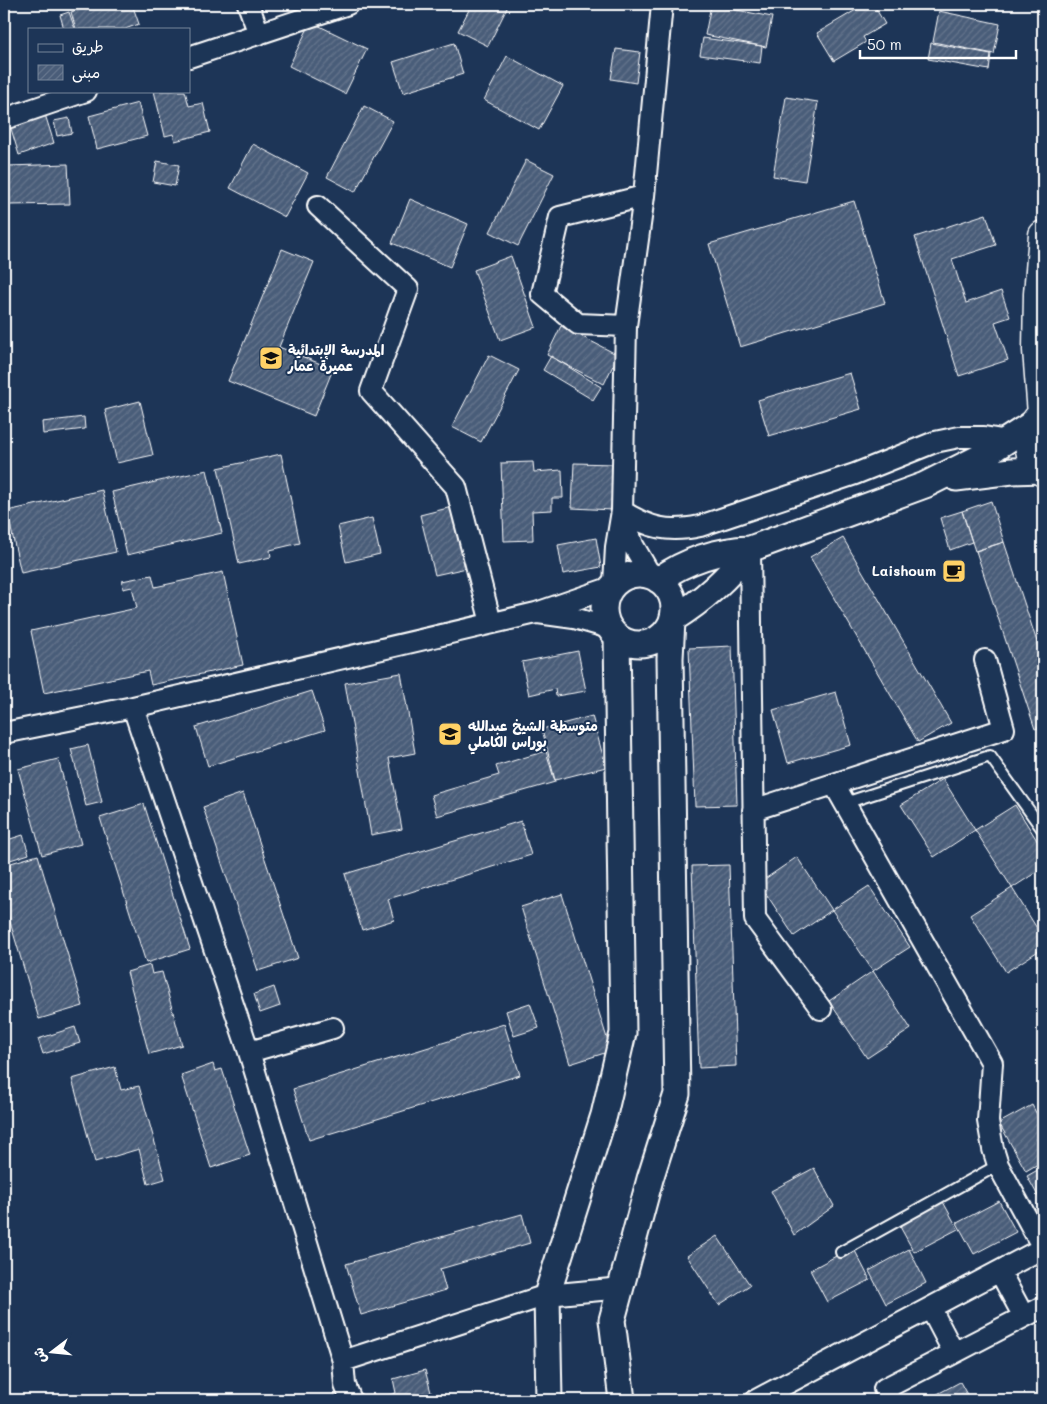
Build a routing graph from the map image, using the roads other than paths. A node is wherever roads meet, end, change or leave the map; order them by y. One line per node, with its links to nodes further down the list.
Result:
1 (248, 4): 4 (street)
2 (348, 4): 4 (street)
3 (662, 4): 8 (street)
4 (259, 34): 5 (street)
5 (190, 57)
6 (83, 92): 7 (street)
7 (4, 119)
8 (644, 196): 11 (street); 11 (street)
9 (318, 206): 22 (street)
10 (1043, 235): 12 (highway)
11 (626, 326): 16 (street)
12 (1040, 416): 13 (street); 14 (highway)
13 (1008, 441): 15 (street); 16 (street)
14 (1042, 471): 15 (street)
15 (925, 485): 17 (street)
16 (622, 511): 18 (street); 19 (street)
17 (750, 549): 18 (street); 21 (street); 31 (street)
18 (655, 578): 19 (street); 21 (street)
19 (613, 585): 20 (street); 23 (street)
20 (536, 613): 22 (street); 23 (street)
21 (672, 620): 23 (street); 40 (street)
22 (491, 624): 25 (street)
23 (613, 632): 41 (street)
24 (985, 660): 29 (street)
25 (133, 708): 27 (street); 35 (street)
26 (4, 718): 27 (street)
27 (27, 728): 28 (street)
28 (4, 733)
29 (834, 784): 30 (street); 31 (street)
30 (845, 803): 32 (lane); 36 (street)
31 (753, 810): 33 (street)
32 (1043, 830)
33 (821, 1008)
34 (333, 1028): 35 (street)
35 (249, 1052): 46 (street)
36 (998, 1165): 37 (street); 38 (lane)
37 (1043, 1248): 39 (street)
38 (841, 1252)
39 (1000, 1272): 43 (street); 44 (street)
40 (622, 1288): 41 (street); 49 (street)
41 (547, 1295): 46 (street); 48 (street)
42 (1043, 1307): 44 (street)
43 (931, 1309): 45 (street); 50 (street)
44 (1024, 1317): 45 (street)
45 (954, 1353): 51 (street)
46 (344, 1361): 47 (street)
47 (351, 1400)
48 (549, 1400)
49 (622, 1400)
50 (756, 1400)
51 (890, 1400)

